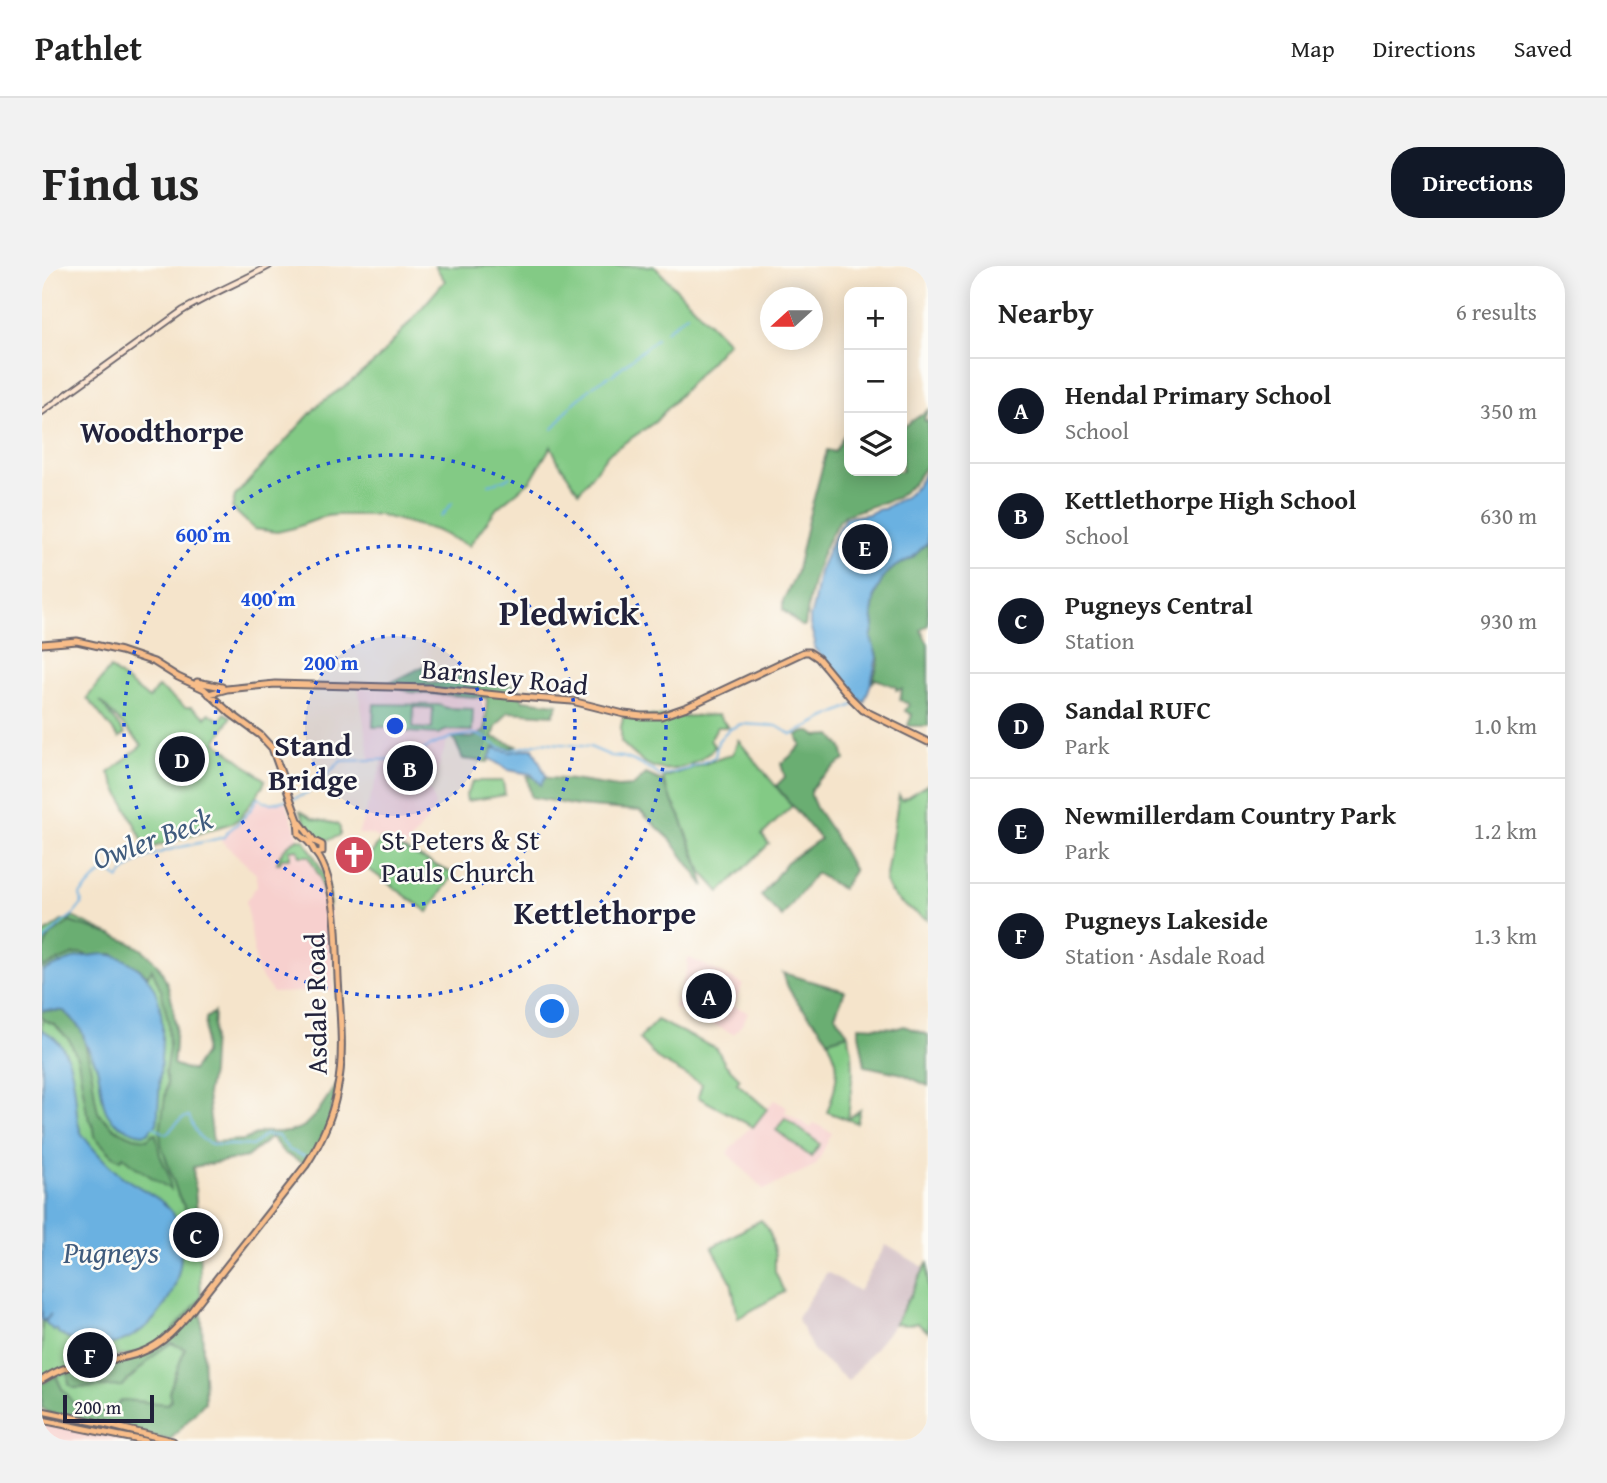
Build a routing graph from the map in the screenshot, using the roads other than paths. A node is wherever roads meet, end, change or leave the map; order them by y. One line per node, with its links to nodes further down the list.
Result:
1 (269, 266): 2 (main road)
2 (42, 412)
3 (42, 644): 4 (main road)
4 (178, 677): 5 (main road); 6 (main road)
5 (236, 688): 6 (main road, Barnsley Road); 7 (main road); 8 (main road, Barnsley Road)
6 (209, 694): 7 (main road)
7 (223, 707): 9 (main road)
8 (928, 742)
9 (304, 830): 10 (main road); 10 (main road)
10 (318, 849): 11 (main road, Asdale Road)
11 (42, 1380)
12 (42, 1411): 15 (main road)
13 (42, 1420): 14 (main road)
14 (145, 1441)
15 (173, 1441)

